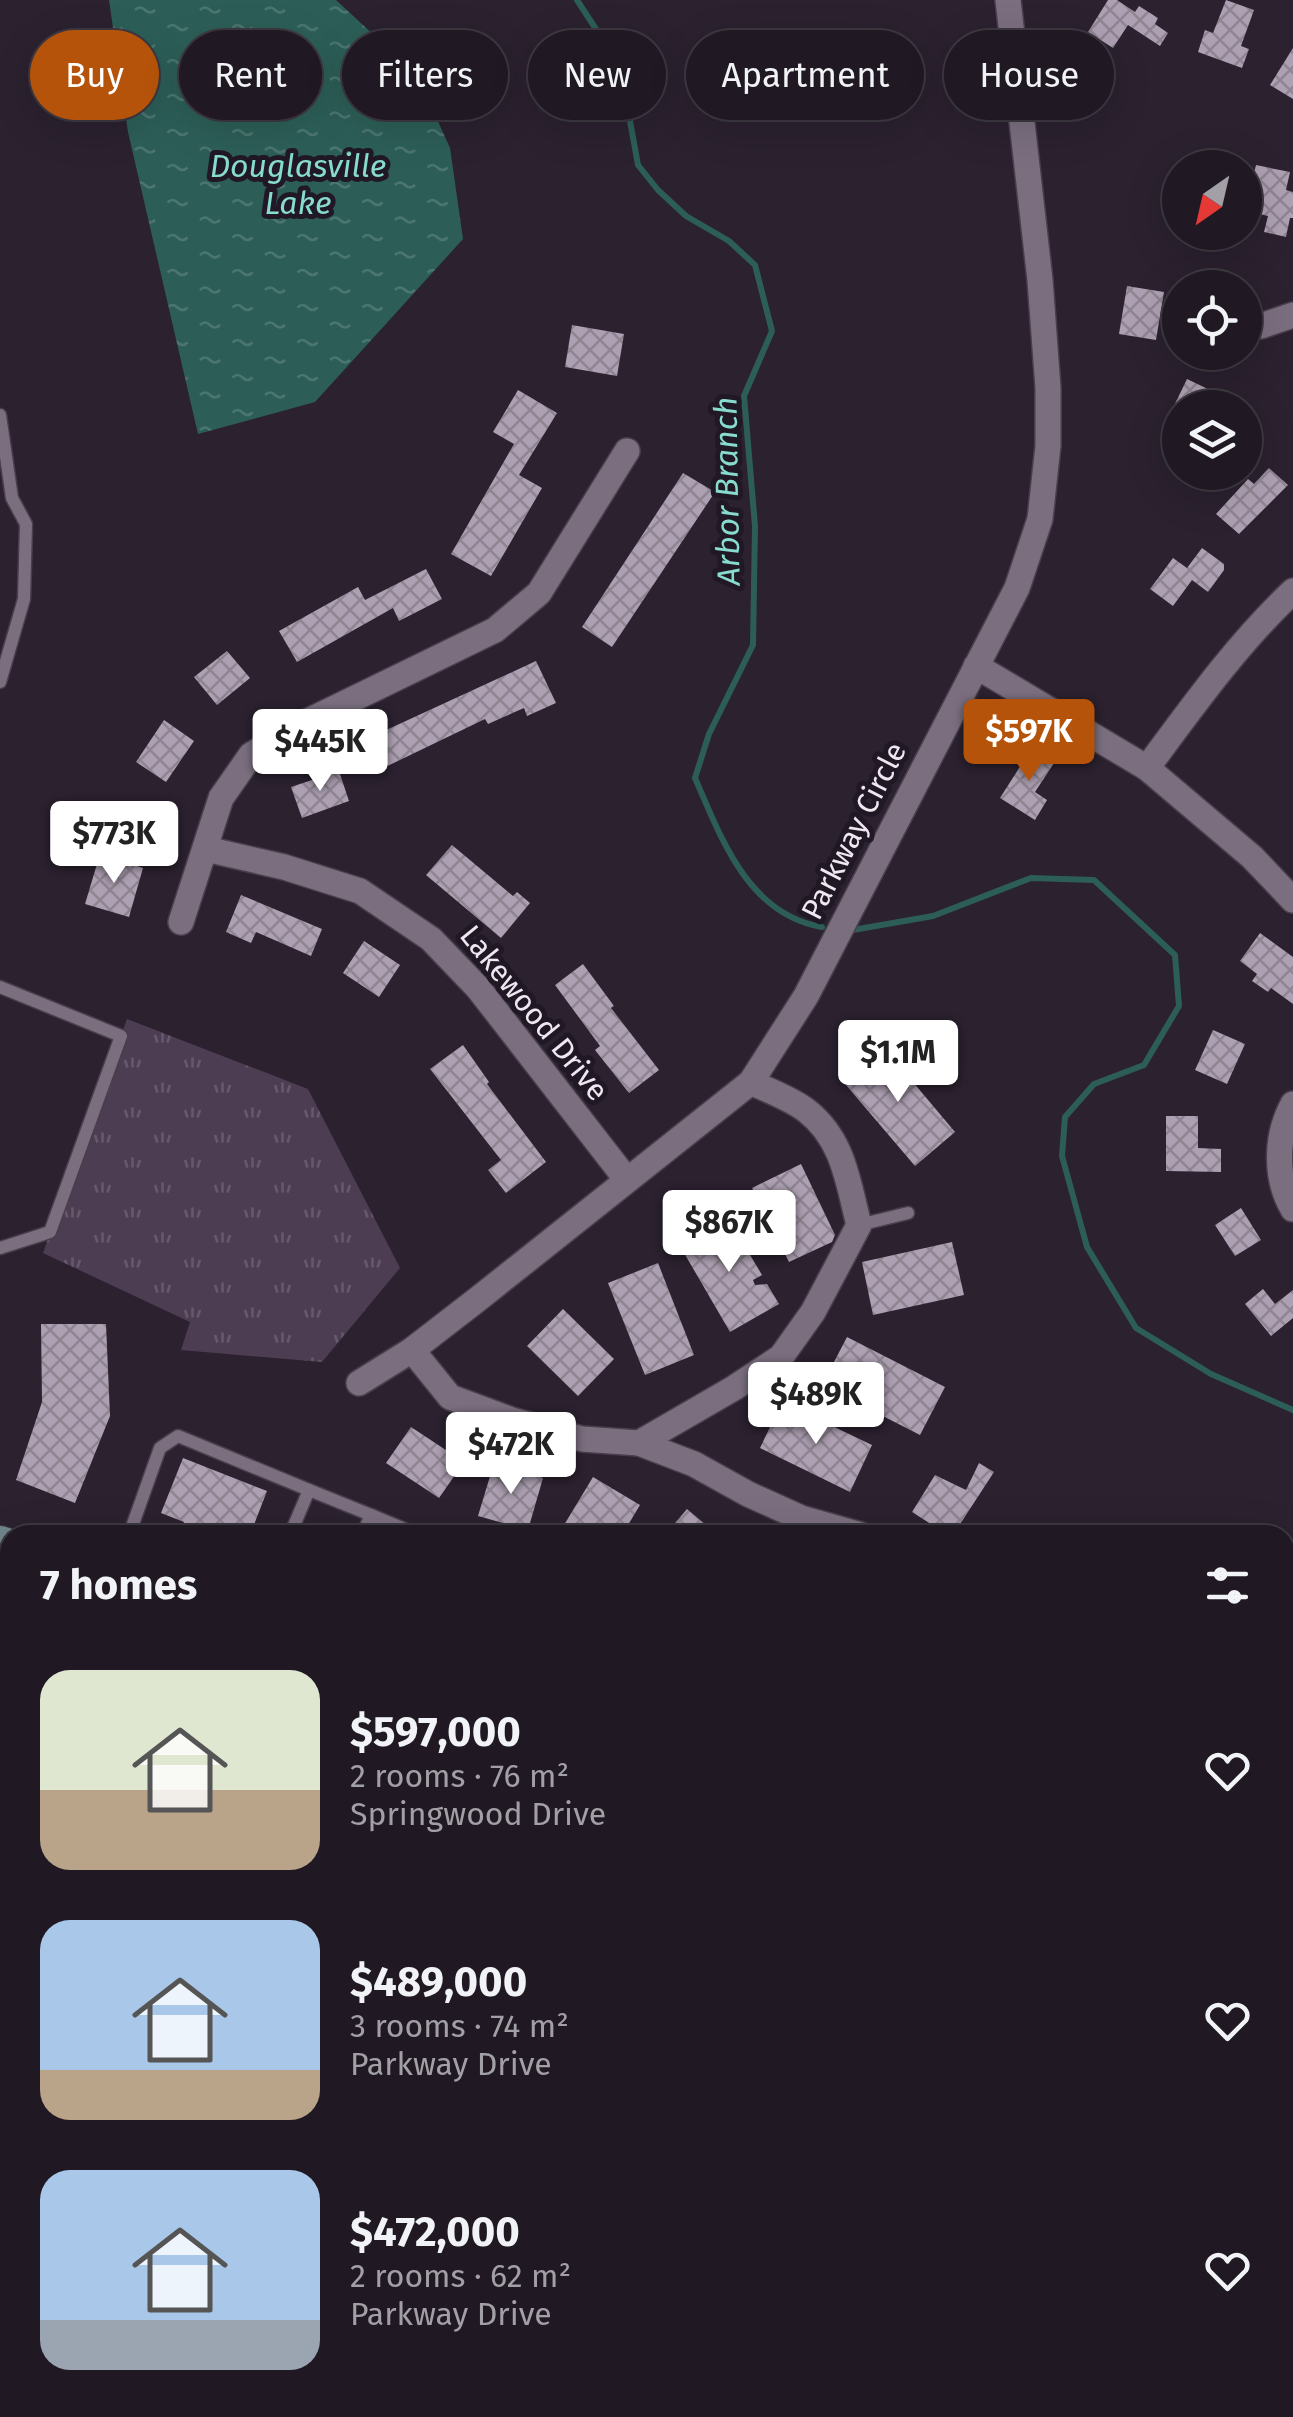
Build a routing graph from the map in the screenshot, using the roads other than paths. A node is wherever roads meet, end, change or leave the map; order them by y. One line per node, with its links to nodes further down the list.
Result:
1 (1008, 0): 9 (street, Parkway Circle)
2 (1293, 315): 3 (street)
3 (1262, 326)
4 (0, 415): 5 (lane)
5 (0, 423): 7 (lane)
6 (627, 451): 12 (street)
7 (6, 500): 10 (lane)
8 (1293, 591): 11 (street)
9 (976, 666): 11 (street); 16 (street, Parkway Circle)
10 (0, 682)
11 (1147, 768): 13 (street)
12 (206, 848): 14 (street); 18 (street, Lakewood Drive)
13 (1293, 900)
14 (181, 922)
15 (0, 987): 22 (lane)
16 (751, 1082): 18 (street, Parkway Circle); 21 (street)
17 (1293, 1104): 19 (street)
18 (627, 1180): 23 (street, Parkway Circle)
19 (1293, 1209)
20 (908, 1213): 21 (lane)
21 (859, 1225): 25 (street)
22 (0, 1248)
23 (412, 1350): 24 (street, Parkway Circle); 25 (street)
24 (359, 1383)
25 (639, 1443): 32 (street)
26 (309, 1490): 27 (lane); 28 (lane); 29 (lane)
27 (371, 1515): 30 (lane); 31 (lane)
28 (134, 1525)
29 (294, 1525)
30 (366, 1525)
31 (395, 1525)
32 (826, 1525)

